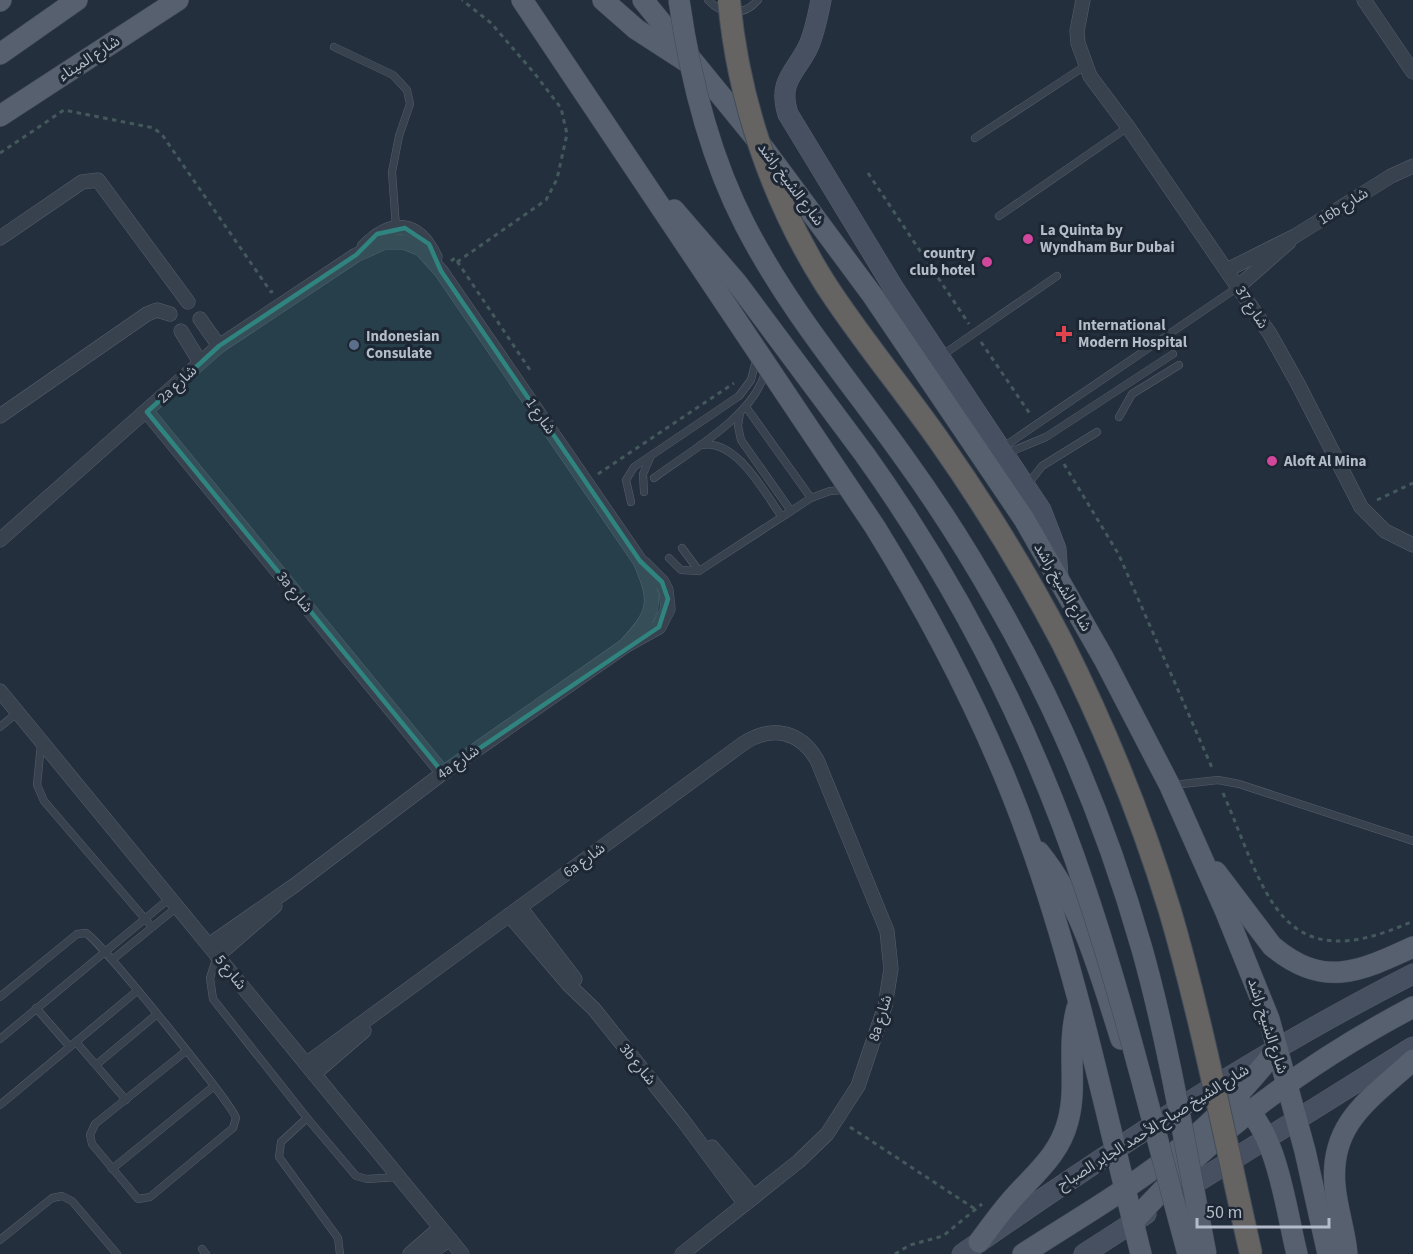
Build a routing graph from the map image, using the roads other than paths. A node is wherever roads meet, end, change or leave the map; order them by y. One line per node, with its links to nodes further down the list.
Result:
1 (77, 0): 15 (main road)
2 (178, 0): 13 (main road, شارع الميناء)
3 (522, 0): 24 (main road)
4 (603, 0): 17 (main road)
5 (643, 0): 17 (main road, شارع الشيخ راشد)
6 (679, 0): 137 (main road, bridge)
7 (708, 0): 9 (lane)
8 (729, 0): 138 (highway, bridge)
9 (758, 0)
10 (821, 0): 39 (main road)
11 (1083, 0): 16 (street)
12 (1364, 0): 18 (street)
13 (159, 8): 19 (main road, شارع الميناء)
14 (334, 47): 27 (lane)
15 (0, 54)
16 (1084, 66): 20 (street, شارع 37); 21 (lane)
17 (704, 72): 68 (main road, شارع الشيخ راشد)
18 (1413, 72)
19 (0, 116)
20 (1128, 127): 26 (lane); 30 (street, شارع 37)
21 (975, 138)
22 (1413, 158): 25 (street, 16b شارع)
23 (1413, 166): 25 (street, 16b شارع)
24 (636, 171): 40 (main road); 136 (main road, bridge)
25 (1391, 176): 28 (street, 16b شارع)
26 (999, 216)
27 (402, 232): 37 (street, 2a شارع); 66 (street, شارع 1)
28 (1295, 236): 30 (street, 16b شارع); 32 (street, 16b شارع)
29 (0, 238): 33 (street)
30 (1227, 270): 32 (street, شارع 37)
31 (1057, 276): 39 (lane)
32 (1239, 286): 52 (lane); 63 (street, شارع 37)
33 (188, 302)
34 (170, 314): 47 (street)
35 (200, 319): 37 (street)
36 (181, 331): 41 (street)
37 (219, 346): 41 (street, 2a شارع)
38 (1173, 354): 43 (lane)
39 (941, 356): 52 (main road)
40 (761, 359): 45 (lane); 51 (lane); 55 (main road)
41 (200, 362): 46 (street, 2a شارع)
42 (1179, 365): 44 (lane)
43 (1114, 393): 44 (lane); 52 (lane)
44 (1124, 409): 48 (lane)
45 (743, 410): 50 (lane); 57 (lane); 59 (lane)
46 (147, 412): 61 (street, 2a شارع); 77 (street, 3a شارع)
47 (0, 416)
48 (1119, 417)
49 (1097, 432): 54 (lane)
50 (696, 447): 53 (lane); 60 (lane)
51 (656, 452): 56 (lane); 58 (lane)
52 (1002, 452): 54 (main road)
53 (654, 478)
54 (1026, 489): 68 (main road)
55 (851, 490): 57 (lane); 79 (main road)
56 (644, 492)
57 (811, 498): 59 (lane)
58 (631, 502)
59 (790, 511): 60 (lane)
60 (782, 517): 67 (lane)
61 (5, 531): 62 (street, 2a شارع)
62 (0, 540)
63 (1413, 545)
64 (682, 548): 67 (lane)
65 (669, 558): 67 (lane)
66 (640, 561): 69 (street, شارع 1); 70 (street, شارع 1)
67 (699, 571)
68 (1058, 577): 78 (main road, شارع الشيخ راشد)
69 (652, 607): 71 (street, 4a شارع)
70 (668, 609): 71 (street, 4a شارع)
71 (625, 646): 77 (street, 4a شارع)
72 (0, 691): 73 (street, شارع 5)
73 (18, 712): 74 (lane); 76 (street, شارع 5)
74 (0, 727)
75 (785, 733): 83 (street, 6a شارع); 122 (street, 8a شارع)
76 (41, 741): 82 (street, شارع 5); 84 (lane)
77 (443, 773): 87 (street, 4a شارع)
78 (1170, 786): 80 (lane); 81 (main road, شارع الشيخ راشد)
79 (1028, 837): 93 (main road); 114 (main road)
80 (1413, 841)
81 (1200, 855): 86 (main road); 101 (main road, شارع الشيخ راشد)
82 (174, 902): 84 (lane); 85 (lane); 87 (street, شارع 5)
83 (515, 911): 105 (street, 6a شارع); 122 (street, 3b شارع)
84 (145, 918): 85 (lane); 88 (lane)
85 (152, 927): 89 (lane)
86 (1413, 947)
87 (213, 950): 105 (street, شارع 5); 112 (lane)
88 (105, 951): 89 (lane); 92 (lane); 95 (lane)
89 (112, 960): 91 (lane)
90 (1413, 974): 101 (main road, شارع الشيخ صباح الأحمد الجابر الصباح)
91 (137, 991): 96 (lane); 98 (lane)
92 (0, 997)
93 (1078, 1004): 116 (main road); 126 (main road)
94 (1413, 1007): 106 (main road)
95 (36, 1008): 97 (lane); 99 (lane)
96 (156, 1015): 102 (lane); 104 (lane)
97 (0, 1039)
98 (76, 1042): 99 (lane); 104 (lane)
99 (70, 1047): 110 (lane)
100 (1413, 1047): 113 (main road)
101 (1277, 1049): 106 (main road, شارع الشيخ راشد); 108 (main road, شارع الشيخ صباح الأحمد الجابر الصباح); 111 (main road)
102 (186, 1052): 107 (lane); 109 (lane)
103 (1413, 1060): 141 (main road)
104 (96, 1065): 109 (lane)
105 (310, 1069): 119 (street, شارع 5)
106 (1287, 1082): 111 (main road); 113 (main road, شارع الشيخ راشد)
107 (214, 1086): 118 (lane); 118 (lane)
108 (1208, 1091): 111 (main road); 114 (main road, شارع الشيخ صباح الأحمد الجابر الصباح)
109 (126, 1100): 118 (lane)
110 (0, 1105)
111 (1242, 1105): 115 (main road); 117 (main road)
112 (307, 1118): 119 (lane); 128 (lane)
113 (1297, 1119): 115 (main road); 140 (main road, شارع الشيخ راشد)
114 (1149, 1128): 116 (main road, شارع الشيخ صباح الأحمد الجابر الصباح); 117 (main road)
115 (1268, 1137): 120 (main road); 139 (main road)
116 (1114, 1150): 121 (main road); 126 (main road, شارع الشيخ صباح الأحمد الجابر الصباح)
117 (1173, 1165): 120 (main road); 121 (main road); 123 (main road)
118 (112, 1169)
119 (399, 1177): 124 (street, شارع 5)
120 (1199, 1180): 123 (main road)
121 (1124, 1188): 123 (main road); 133 (main road)
122 (749, 1200): 132 (street, 8a شارع)
123 (1133, 1222): 134 (main road); 135 (main road)
124 (445, 1233): 129 (street); 130 (street); 131 (street, شارع 5)
125 (0, 1240): 127 (lane)
126 (970, 1248)
127 (117, 1254)
128 (340, 1254)
129 (410, 1254)
130 (429, 1254)
131 (462, 1254)
132 (682, 1254)
133 (1023, 1254)
134 (1084, 1254)
135 (1141, 1254)
136 (1188, 1254)
137 (1206, 1254)
138 (1251, 1254)
139 (1297, 1254)
140 (1328, 1254)
141 (1347, 1254)

